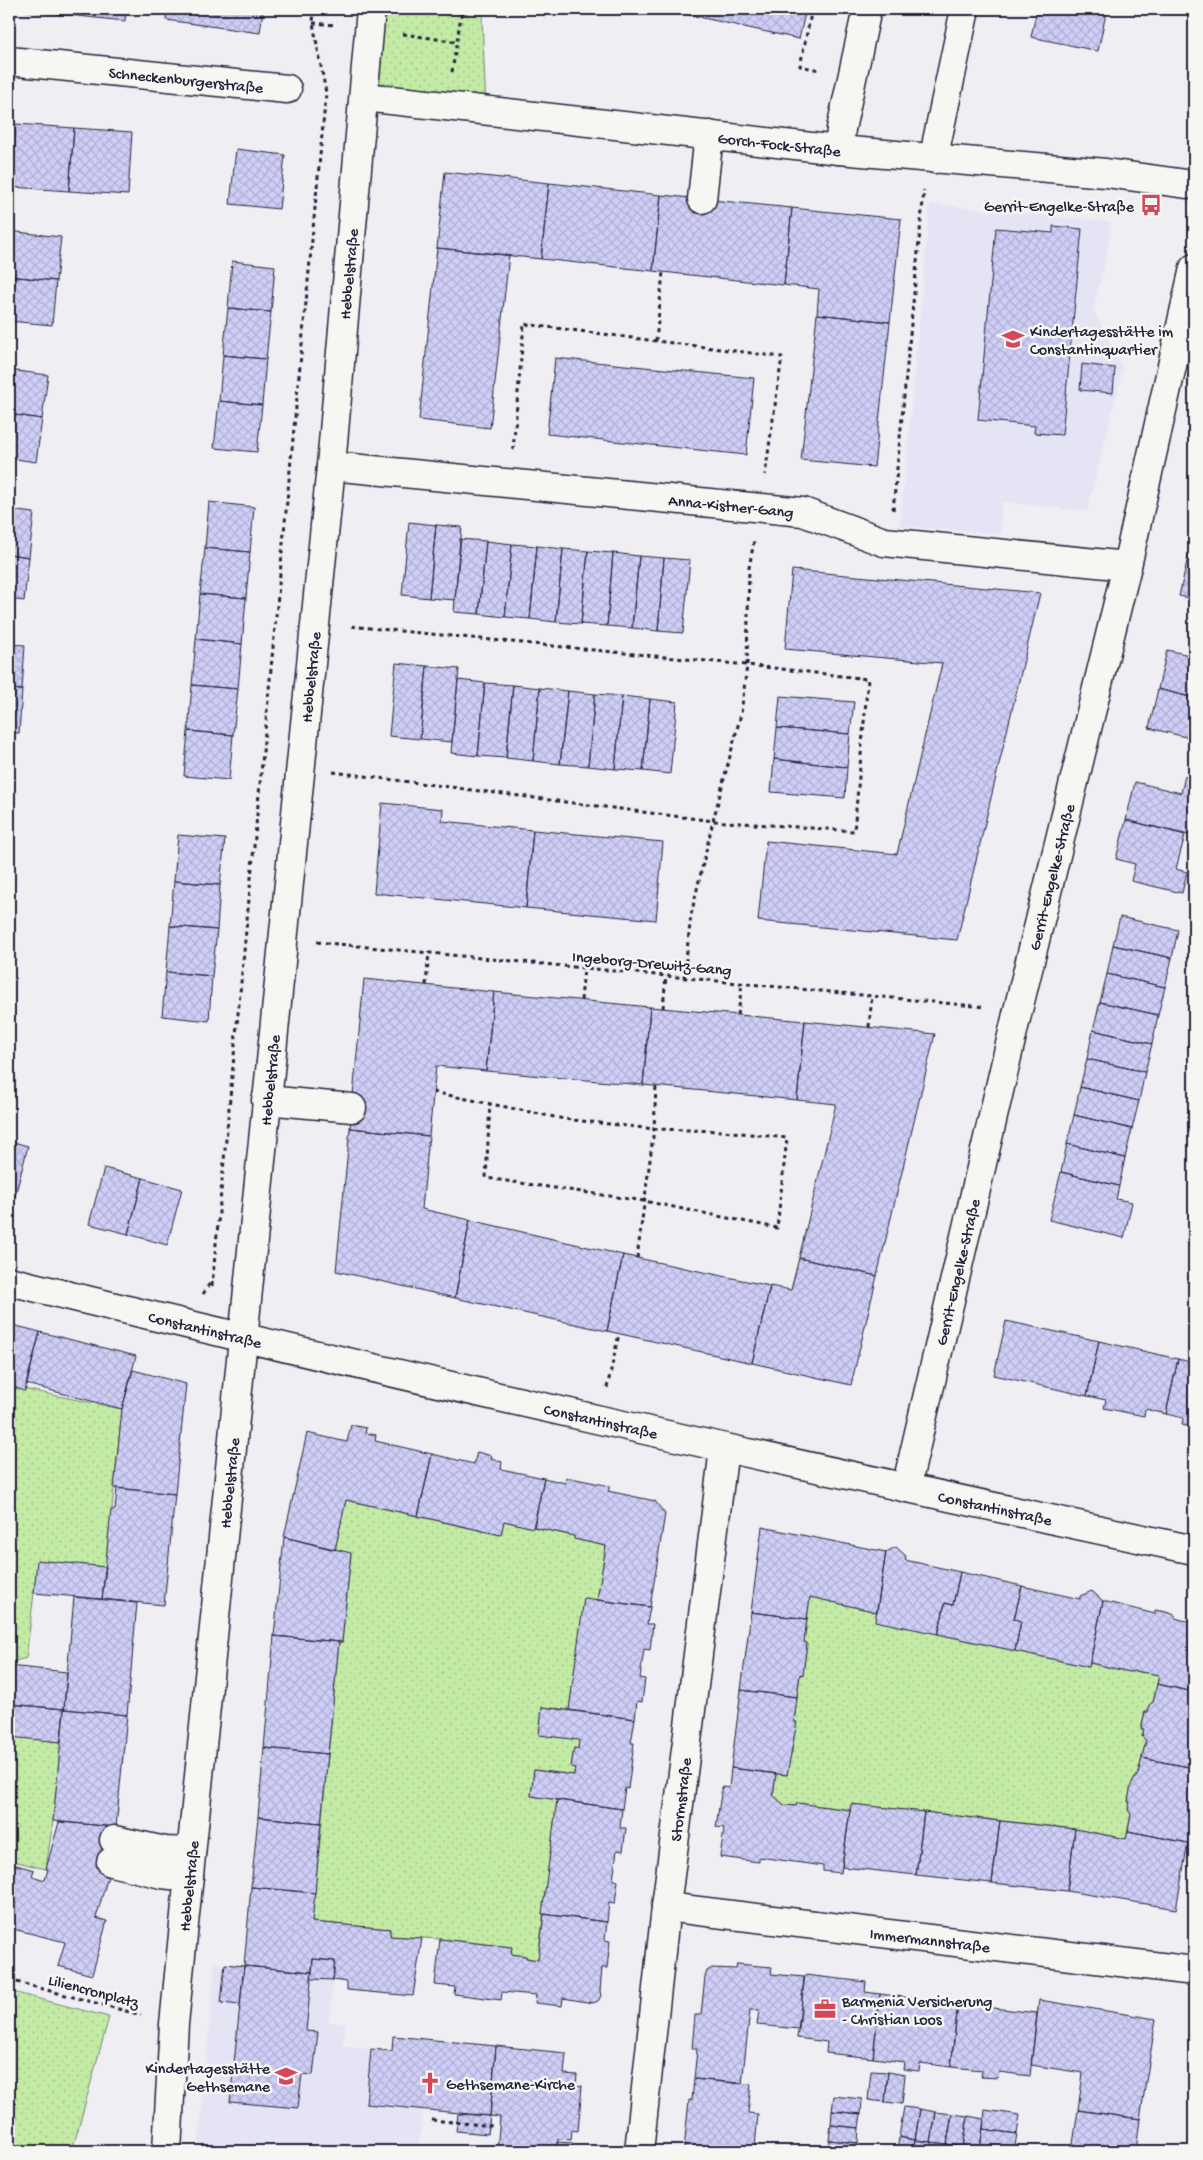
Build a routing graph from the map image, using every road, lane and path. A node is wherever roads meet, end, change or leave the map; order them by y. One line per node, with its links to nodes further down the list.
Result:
1 (314, 9): 10 (path)
2 (371, 9): 11 (street, Hebbelstraße)
3 (462, 9): 12 (path)
4 (812, 9): 8 (path)
5 (867, 9): 8 (street)
6 (964, 14): 15 (street)
7 (9, 61): 9 (street, Schneckenburgerstraße)
8 (852, 76): 14 (street)
9 (287, 89): 10 (path, Schneckenburgerstraße)
10 (326, 93): 11 (path, Schneckenburgerstraße); 51 (path)
11 (364, 97): 12 (street, Gorch-Fock-Straße); 21 (street, Hebbelstraße)
12 (448, 105): 13 (street, Gorch-Fock-Straße)
13 (709, 135): 14 (street, Gorch-Fock-Straße); 17 (street)
14 (839, 150): 15 (street, Gorch-Fock-Straße)
15 (931, 158): 16 (street, Gorch-Fock-Straße); 24 (path)
16 (1194, 185)
17 (702, 199)
18 (1194, 268): 25 (street, Gerrit-Engelke-Straße)
19 (663, 272): 20 (path)
20 (656, 341): 22 (path); 23 (path)
21 (331, 466): 22 (street, Anna-Kistner-Gang); 26 (street, Hebbelstraße)
22 (510, 483): 23 (street, Anna-Kistner-Gang)
23 (760, 508): 24 (street, Anna-Kistner-Gang); 27 (path)
24 (884, 542): 25 (street, Anna-Kistner-Gang)
25 (1127, 566): 57 (street, Gerrit-Engelke-Straße)
26 (315, 622): 27 (path); 28 (street, Hebbelstraße)
27 (747, 665): 29 (path); 29 (path)
28 (300, 767): 29 (path); 45 (street, Hebbelstraße)
29 (713, 821): 34 (path)
30 (312, 941): 31 (path, Ingeborg-Drewitz-Gang)
31 (430, 952): 32 (path, Ingeborg-Drewitz-Gang); 36 (path)
32 (584, 968): 33 (path, Ingeborg-Drewitz-Gang); 38 (path)
33 (666, 976): 34 (path, Ingeborg-Drewitz-Gang); 40 (path)
34 (684, 978): 35 (path, Ingeborg-Drewitz-Gang)
35 (742, 983): 37 (path, Ingeborg-Drewitz-Gang); 41 (path)
36 (426, 985)
37 (872, 996): 39 (path, Ingeborg-Drewitz-Gang); 42 (path)
38 (581, 1000)
39 (990, 1007)
40 (664, 1008)
41 (738, 1015)
42 (869, 1027)
43 (656, 1087): 48 (path)
44 (433, 1092): 46 (path)
45 (266, 1100): 47 (street); 54 (street, Hebbelstraße)
46 (490, 1104): 48 (path); 49 (path)
47 (352, 1108)
48 (654, 1129): 49 (path); 49 (path)
49 (644, 1201): 50 (path)
50 (637, 1258)
51 (212, 1280)
52 (9, 1281): 54 (street, Constantinstraße)
53 (620, 1334): 55 (path)
54 (243, 1338): 55 (street, Constantinstraße); 60 (street, Hebbelstraße)
55 (600, 1420): 56 (street, Constantinstraße)
56 (724, 1449): 57 (street, Constantinstraße); 61 (street, Stormstraße)
57 (906, 1488): 58 (street, Constantinstraße)
58 (1194, 1550)
59 (113, 1851): 60 (street)
60 (190, 1864): 64 (street, Hebbelstraße)
61 (666, 1907): 62 (street, Immermannstraße); 68 (street, Stormstraße)
62 (1194, 1971)
63 (9, 1980): 64 (path, Liliencronplatz)
64 (174, 2024): 67 (street, Hebbelstraße)
65 (432, 2120): 66 (path)
66 (494, 2126)
67 (167, 2151)
68 (639, 2151)

